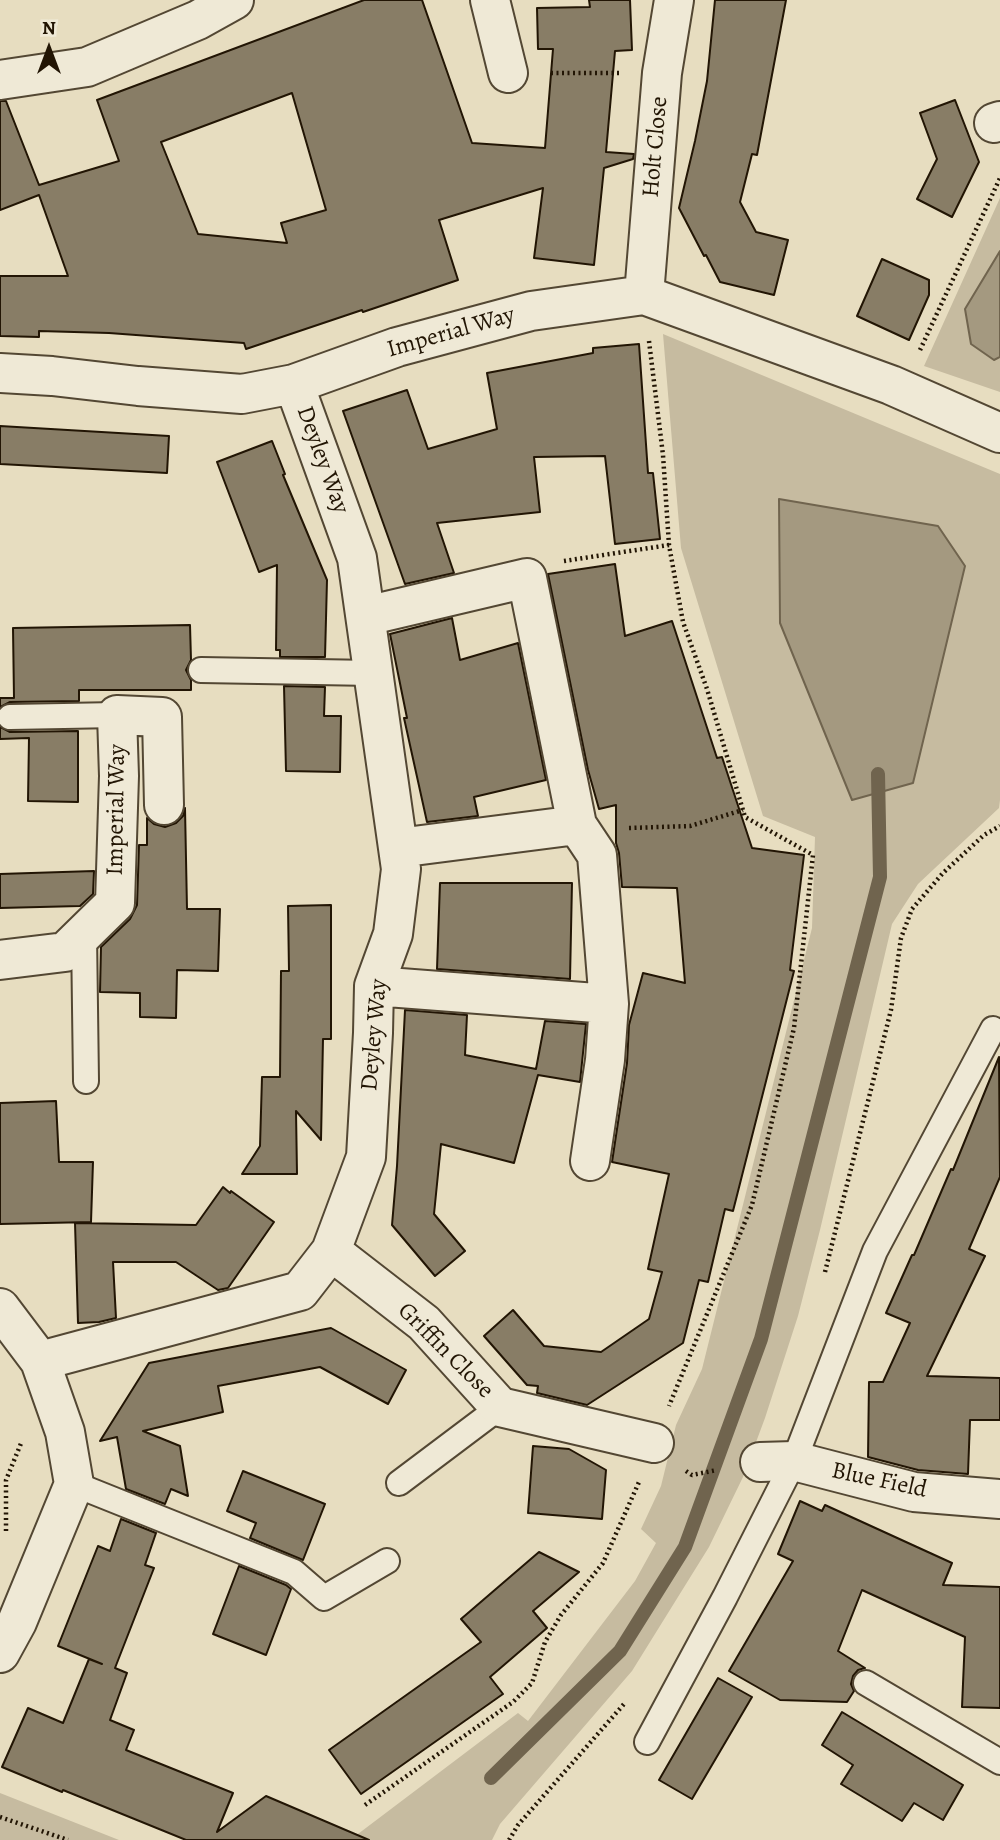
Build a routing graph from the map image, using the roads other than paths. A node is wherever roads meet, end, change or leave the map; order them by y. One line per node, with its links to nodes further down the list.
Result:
1 (234, 0): 5 (street)
2 (490, 0): 4 (street)
3 (674, 0): 6 (street, Holt Close)
4 (508, 73)
5 (0, 80)
6 (644, 295): 8 (street, Imperial Way); 9 (street, Imperial Way)
7 (0, 373): 8 (street, Imperial Way)
8 (295, 384): 10 (street, Deyley Way)
9 (1000, 433)
10 (366, 616): 12 (street, Deyley Way); 16 (street)
11 (201, 670): 12 (lane)
12 (373, 673): 17 (street, Deyley Way)
13 (117, 715): 14 (lane); 15 (street, Imperial Way); 18 (street, Imperial Way)
14 (10, 717)
15 (164, 805)
16 (580, 829): 17 (street); 21 (street)
17 (398, 848): 20 (street, Deyley Way)
18 (84, 934): 19 (street, Imperial Way); 23 (lane)
19 (0, 960)
20 (374, 986): 21 (street); 25 (street, Deyley Way)
21 (609, 1004): 24 (street)
22 (993, 1029): 30 (lane)
23 (86, 1081)
24 (590, 1161)
25 (331, 1251): 27 (street, Deyley Way); 28 (street, Griffin Close)
26 (0, 1308): 27 (street)
27 (40, 1361): 32 (street)
28 (500, 1407): 29 (street, Griffin Close); 31 (lane)
29 (654, 1443)
30 (777, 1462): 33 (street, Blue Field); 37 (lane)
31 (400, 1483)
32 (74, 1484): 34 (lane); 35 (street)
33 (1000, 1499)
34 (387, 1561)
35 (0, 1653)
36 (866, 1684): 38 (lane)
37 (646, 1742)
38 (1000, 1762)

